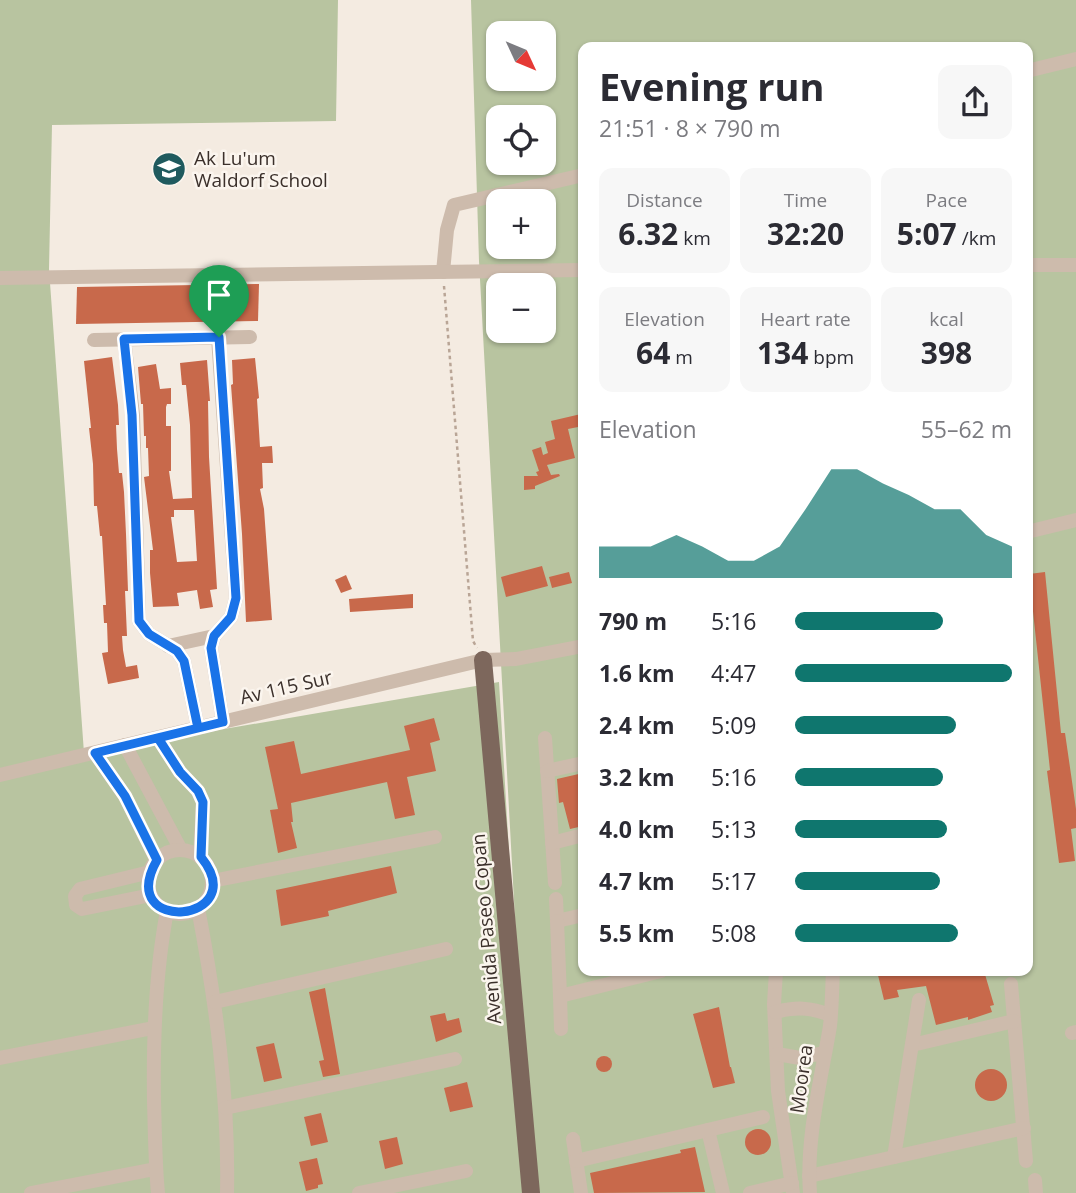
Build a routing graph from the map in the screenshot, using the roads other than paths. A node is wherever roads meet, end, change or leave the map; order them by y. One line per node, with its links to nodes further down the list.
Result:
1 (1076, 59): 2 (street)
2 (1033, 70)
3 (578, 176): 7 (street)
4 (1033, 265): 5 (street)
5 (1076, 265)
6 (578, 270): 7 (street)
7 (443, 272): 8 (street)
8 (0, 278)
9 (219, 337): 10 (street); 11 (street); 15 (street)
10 (250, 337)
11 (124, 339): 12 (street); 16 (street)
12 (94, 340)
13 (1076, 520): 14 (street)
14 (1033, 531)
15 (214, 636): 16 (street); 19 (street)
16 (168, 646): 20 (street)
17 (578, 647): 18 (street, Av 115 Sur)
18 (483, 660): 19 (street, Av 115 Sur); 78 (main road, Avenida Paseo Copan)
19 (223, 722): 20 (street, Av 115 Sur)
20 (198, 728): 21 (street, Av 115 Sur)
21 (158, 738): 23 (street, Av 115 Sur); 32 (street)
22 (545, 738): 26 (street)
23 (125, 746): 24 (street, Av 115 Sur); 31 (street)
24 (95, 753): 27 (street, Av 115 Sur); 33 (street)
25 (578, 764): 26 (street)
26 (547, 771): 30 (street)
27 (0, 775)
28 (578, 836): 30 (street)
29 (435, 837): 34 (street)
30 (552, 843): 35 (street)
31 (181, 850): 32 (street); 33 (street)
32 (201, 857): 34 (street)
33 (154, 866): 36 (street); 37 (street)
34 (212, 881): 40 (street)
35 (555, 883)
36 (104, 885): 39 (street); 39 (street)
37 (151, 895): 39 (street); 41 (street)
38 (556, 898): 43 (street)
39 (107, 903)
40 (198, 908): 41 (street); 51 (street)
41 (167, 911): 55 (street)
42 (578, 916): 43 (street)
43 (557, 921): 49 (street)
44 (446, 949): 51 (street)
45 (641, 976): 49 (street)
46 (776, 976): 52 (street)
47 (833, 976): 53 (street, Moorea)
48 (1011, 984): 54 (street)
49 (560, 996): 56 (street)
50 (919, 1000): 57 (street)
51 (215, 1002): 62 (street)
52 (775, 1012): 53 (street); 59 (street)
53 (830, 1015): 58 (street, Moorea)
54 (1014, 1021): 57 (street); 64 (street)
55 (153, 1028): 60 (street); 70 (street)
56 (561, 1029)
57 (912, 1045): 67 (street)
58 (823, 1053): 59 (street); 72 (street, Moorea)
59 (777, 1054): 73 (street)
60 (0, 1058)
61 (455, 1059): 62 (street)
62 (225, 1108): 76 (street)
63 (763, 1117): 65 (street)
64 (1024, 1128): 67 (street); 69 (street)
65 (708, 1130): 68 (street); 80 (street)
66 (573, 1139): 68 (street)
67 (894, 1157): 72 (street)
68 (576, 1161): 79 (street)
69 (1026, 1161)
70 (156, 1169): 74 (street); 75 (street)
71 (466, 1171): 77 (street)
72 (809, 1177): 82 (street, Moorea)
73 (793, 1188): 81 (street)
74 (31, 1193)
75 (158, 1193)
76 (227, 1193)
77 (359, 1193)
78 (531, 1193)
79 (581, 1193)
80 (723, 1193)
81 (750, 1193)
82 (810, 1193)

